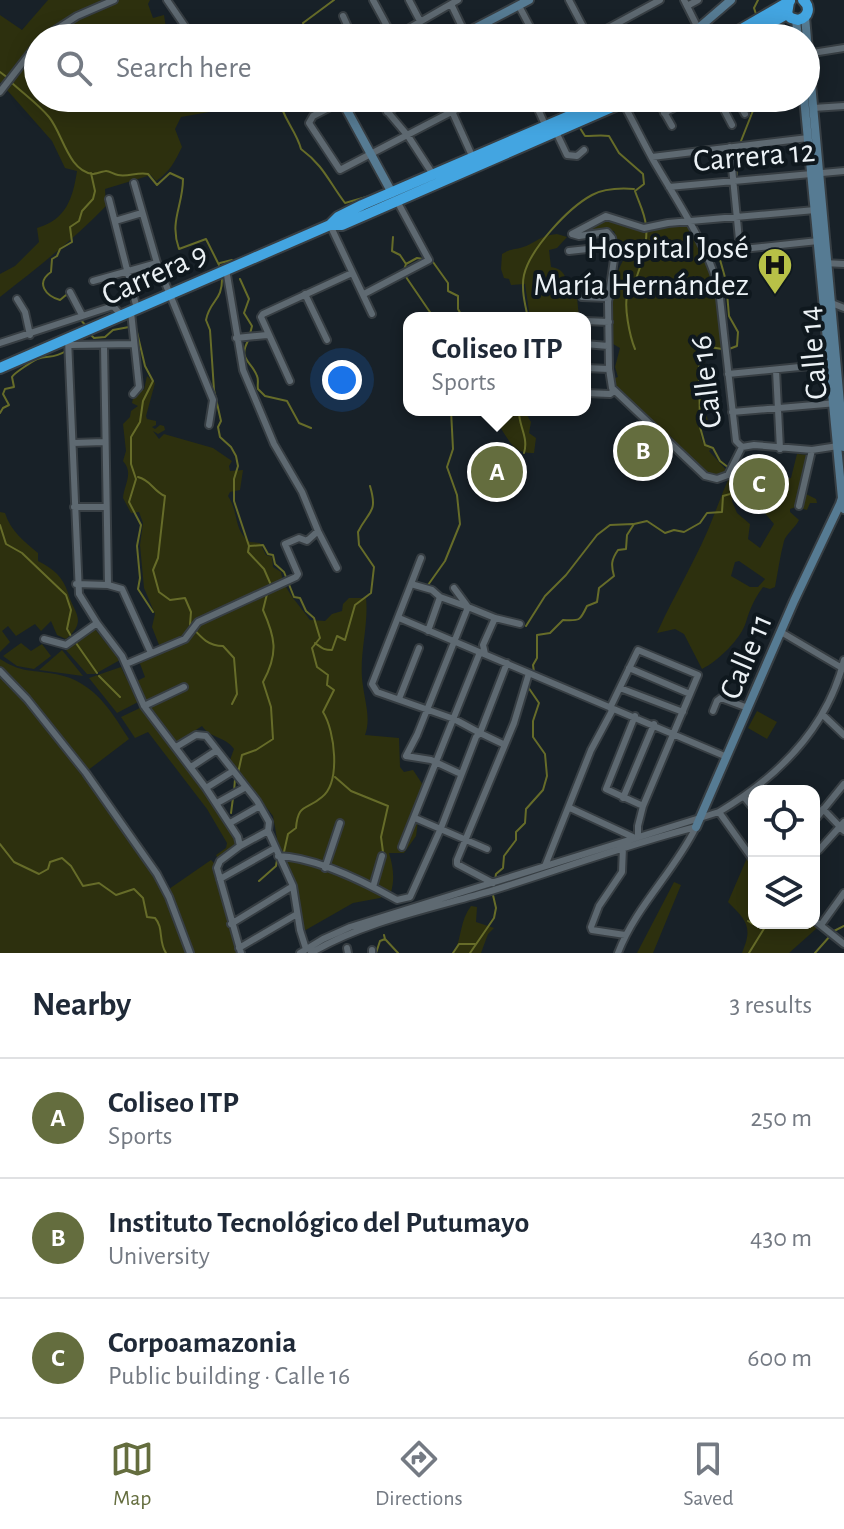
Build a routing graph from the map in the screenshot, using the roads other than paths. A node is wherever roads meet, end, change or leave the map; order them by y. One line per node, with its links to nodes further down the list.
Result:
1 (114, 0): 20 (street)
2 (167, 0): 21 (street)
3 (373, 0): 23 (street)
4 (409, 0): 19 (street)
5 (529, 0): 15 (street)
6 (569, 0): 28 (street)
7 (660, 0): 29 (street)
8 (698, 0): 14 (street)
9 (731, 0): 31 (street)
10 (767, 0): 16 (street)
11 (803, 0): 18 (highway)
12 (453, 1): 19 (street); 25 (street)
13 (791, 1): 16 (highway); 18 (highway)
14 (685, 3): 30 (street)
15 (519, 6): 26 (street); 27 (street)
16 (774, 11): 32 (highway)
17 (343, 16): 22 (street)
18 (796, 17): 33 (highway); 34 (street); 35 (street, Calle 14)
19 (420, 21): 24 (street)
20 (65, 24)
21 (183, 24)
22 (347, 24)
23 (385, 24)
24 (415, 24)
25 (458, 24)
26 (484, 24)
27 (529, 24)
28 (582, 24)
29 (616, 24)
30 (696, 24)
31 (703, 24)
32 (751, 24)
33 (779, 24)
34 (797, 24)
35 (798, 24)
36 (844, 48): 37 (street)
37 (820, 52)
38 (24, 61): 39 (street)
39 (0, 92)
40 (844, 106): 41 (street)
41 (820, 108)
42 (320, 112): 61 (street)
43 (350, 112): 61 (street)
44 (387, 112): 57 (street)
45 (453, 112): 57 (street); 63 (street)
46 (540, 112): 56 (street)
47 (585, 112): 56 (highway, Carrera 9)
48 (598, 112): 56 (highway, Carrera 9)
49 (633, 112): 62 (street, Calle 16)
50 (727, 112): 54 (street)
51 (805, 112): 58 (street, Calle 14)
52 (813, 112): 65 (street, Calle 14)
53 (664, 113): 55 (street)
54 (732, 125)
55 (672, 126)
56 (550, 131): 60 (street); 63 (highway, Carrera 9); 66 (highway, Carrera 9)
57 (408, 136): 61 (street); 66 (street)
58 (808, 138): 59 (street); 65 (street, Calle 14)
59 (730, 147): 62 (street); 67 (street)
60 (584, 150)
61 (372, 155): 70 (street)
62 (652, 157): 69 (street, Calle 16)
63 (473, 158): 66 (highway, Carrera 9)
64 (844, 171): 65 (street, Carrera 12)
65 (816, 174): 67 (street, Carrera 12); 72 (street, Calle 14); 84 (street, Calle 14)
66 (436, 179): 70 (highway, Carrera 9)
67 (733, 181): 69 (street, Carrera 12); 74 (street)
68 (134, 183): 73 (street)
69 (669, 187): 76 (street, Calle 16)
70 (394, 197): 77 (highway, Carrera 9); 92 (street)
71 (109, 199): 75 (street)
72 (815, 210): 74 (street); 78 (street, Calle 14)
73 (142, 213): 75 (street); 83 (street)
74 (737, 218): 76 (street); 80 (street)
75 (115, 221): 87 (street)
76 (690, 222): 79 (street); 82 (street, Calle 16)
77 (330, 225): 86 (highway, Carrera 9); 88 (street)
78 (818, 241): 80 (street); 84 (street, Calle 14)
79 (615, 246): 81 (street); 95 (street)
80 (740, 250): 82 (street)
81 (569, 251)
82 (705, 253): 119 (street, Calle 16)
83 (157, 263): 87 (street); 93 (street)
84 (824, 263): 85 (street); 97 (street, Calle 14)
85 (844, 264)
86 (226, 269): 93 (highway, Carrera 9); 106 (street)
87 (127, 271): 89 (street); 99 (street)
88 (352, 273): 91 (street); 92 (street)
89 (93, 281)
90 (70, 292): 101 (street)
91 (305, 294): 105 (street); 107 (street)
92 (364, 294): 100 (street)
93 (169, 295): 99 (highway, Carrera 9); 127 (street)
94 (582, 297): 95 (street)
95 (609, 298): 103 (street)
96 (17, 299): 104 (street)
97 (828, 302): 98 (street); 114 (street, Calle 14); 124 (street, Calle 14)
98 (844, 308)
99 (130, 312): 101 (street); 108 (highway, Carrera 9); 110 (street)
100 (372, 314)
101 (82, 315): 104 (street)
102 (591, 321): 103 (street)
103 (609, 322): 113 (street)
104 (30, 335): 109 (street)
105 (267, 335): 106 (street); 120 (street)
106 (236, 338): 138 (street)
107 (327, 340)
108 (70, 342): 111 (street); 115 (highway, Carrera 9); 129 (street)
109 (0, 343)
110 (134, 344): 111 (street); 123 (street)
111 (104, 345): 128 (street)
112 (591, 345): 113 (street)
113 (608, 346): 117 (street)
114 (830, 364): 118 (street); 124 (street, Calle 14)
115 (0, 368)
116 (591, 368): 117 (street)
117 (609, 369): 121 (street)
118 (776, 370): 119 (street); 125 (street)
119 (728, 374): 126 (street, Calle 16)
120 (290, 381)
121 (614, 391): 122 (street); 130 (street, Calle 16)
122 (591, 393)
123 (133, 394)
124 (839, 403): 125 (street); 131 (street, Calle 14)
125 (779, 406): 126 (street); 132 (street)
126 (732, 412): 130 (street, Calle 16)
127 (209, 425)
128 (104, 442): 129 (street); 137 (street)
129 (73, 443): 136 (street)
130 (742, 447): 132 (street)
131 (841, 447): 133 (street); 134 (street, Calle 14)
132 (780, 449): 133 (street)
133 (812, 450): 135 (street)
134 (842, 502): 152 (street, Calle 11)
135 (799, 506)
136 (74, 507): 137 (street); 141 (street)
137 (104, 507): 143 (street)
138 (318, 531): 140 (street); 156 (street)
139 (421, 558): 142 (street)
140 (337, 568)
141 (76, 584): 143 (street); 149 (street)
142 (411, 584): 145 (street); 147 (street)
143 (108, 585): 156 (street)
144 (454, 588): 146 (street)
145 (440, 597): 146 (street); 151 (street)
146 (468, 607): 148 (street); 154 (street)
147 (399, 618): 151 (street); 167 (street)
148 (495, 618): 150 (street); 157 (street)
149 (97, 623): 153 (street); 159 (street)
150 (520, 624)
151 (428, 631): 154 (street)
152 (781, 632): 160 (street); 170 (street, Calle 11)
153 (44, 639)
154 (455, 641): 157 (street); 171 (street)
155 (419, 648): 167 (street)
156 (151, 653): 159 (street)
157 (482, 653): 158 (street); 176 (street)
158 (507, 663): 163 (street); 178 (street)
159 (126, 664): 168 (street)
160 (843, 664): 174 (street)
161 (629, 668): 165 (street); 166 (street); 166 (street)
162 (0, 671): 235 (street)
163 (532, 675): 169 (street); 181 (street)
164 (184, 687): 168 (street)
165 (620, 688): 169 (street); 173 (street)
166 (690, 694): 173 (street)
167 (399, 699): 171 (street)
168 (144, 706): 182 (street)
169 (611, 708): 175 (street); 198 (street)
170 (748, 708): 172 (street); 184 (street, Calle 11)
171 (427, 710): 176 (street); 185 (street)
172 (713, 711)
173 (683, 712): 179 (street)
174 (823, 715): 180 (street); 192 (street)
175 (635, 716): 177 (street); 193 (street)
176 (454, 719): 178 (street); 185 (street)
177 (654, 724): 179 (street); 193 (street)
178 (480, 733): 181 (street); 188 (street)
179 (676, 733): 184 (street); 197 (street)
180 (844, 735)
181 (503, 744): 211 (street)
182 (176, 747): 183 (street); 186 (street)
183 (217, 750): 186 (street); 187 (street)
184 (727, 757): 205 (street, Calle 11)
185 (436, 763): 188 (street); 202 (street)
186 (191, 767): 191 (street)
187 (233, 771): 190 (street); 191 (street)
188 (461, 774): 207 (street)
189 (844, 784): 199 (street)
190 (246, 787): 195 (street); 196 (street)
191 (206, 788): 195 (street)
192 (744, 797): 194 (street); 200 (street)
193 (623, 798): 197 (street)
194 (748, 802)
195 (217, 803): 203 (street)
196 (260, 806): 203 (street); 209 (street)
197 (643, 806): 210 (street)
198 (570, 808): 210 (street); 221 (street)
199 (823, 809): 201 (street); 206 (street)
200 (719, 812): 205 (street); 220 (street)
201 (820, 813)
202 (415, 818): 207 (street); 213 (street)
203 (230, 823): 212 (street)
204 (340, 823): 222 (street)
205 (697, 823): 208 (street); 231 (street)
206 (842, 827): 217 (street)
207 (441, 828): 211 (street); 226 (street)
208 (673, 830): 210 (street); 214 (street)
209 (268, 831): 212 (street); 215 (street)
210 (637, 837): 221 (street)
211 (465, 838): 216 (street); 224 (street)
212 (240, 846): 223 (street)
213 (402, 847)
214 (623, 847): 231 (street); 234 (street)
215 (275, 848): 218 (street); 223 (street)
216 (487, 849)
217 (820, 849)
218 (278, 856): 222 (street); 225 (street)
219 (382, 856): 226 (street)
220 (751, 857)
221 (545, 866): 224 (street)
222 (325, 868): 226 (street)
223 (220, 879): 229 (street)
224 (493, 884): 234 (street)
225 (293, 886): 228 (street); 229 (street)
226 (373, 887)
227 (844, 893): 230 (street)
228 (297, 914): 233 (street); 234 (street)
229 (231, 924): 233 (street)
230 (822, 926): 232 (street)
231 (625, 935): 236 (street)
232 (844, 944)
233 (240, 951)
234 (306, 952)
235 (190, 953)
236 (618, 953)

